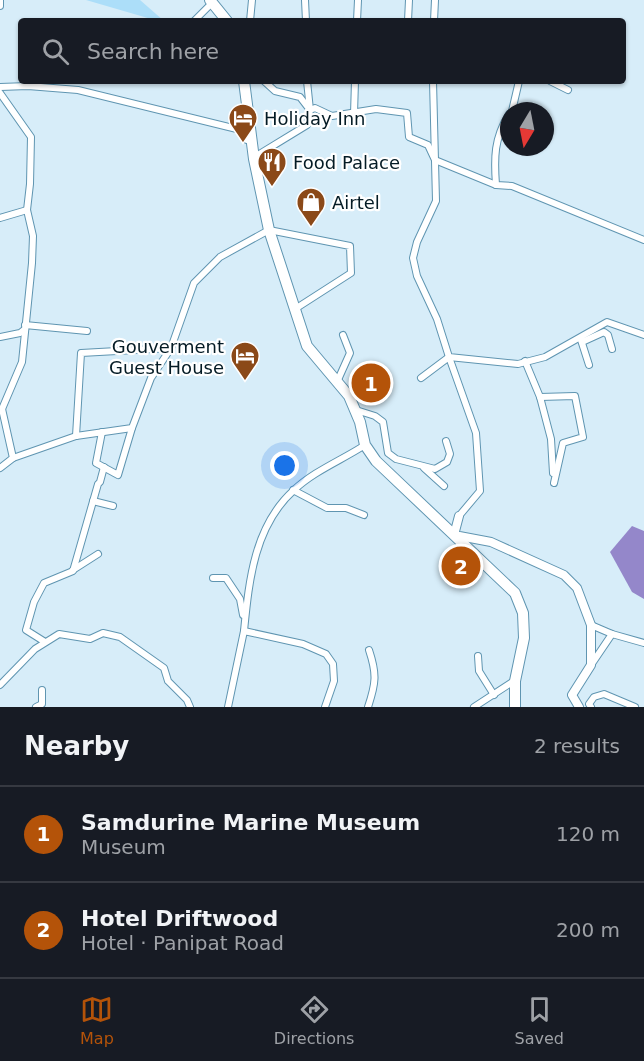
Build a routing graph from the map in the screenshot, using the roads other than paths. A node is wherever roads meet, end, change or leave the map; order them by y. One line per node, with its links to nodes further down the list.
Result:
1 (0, 0): 8 (street)
2 (252, 0): 11 (street)
3 (305, 0): 12 (street)
4 (358, 0): 13 (street)
5 (409, 0): 14 (street)
6 (435, 0): 15 (street)
7 (211, 2): 9 (street); 10 (highway)
8 (0, 6)
9 (197, 18)
10 (224, 18)
11 (250, 18)
12 (306, 18)
13 (357, 18)
14 (408, 18)
15 (434, 18)
16 (244, 84): 30 (highway)
17 (267, 84): 27 (street)
18 (307, 84): 27 (street)
19 (355, 84): 28 (street)
20 (433, 84): 31 (street)
21 (518, 84): 26 (street)
22 (556, 84): 24 (street)
23 (0, 87): 30 (street)
24 (568, 90)
25 (0, 93): 33 (street)
26 (513, 102)
27 (310, 110): 28 (street); 30 (street)
28 (354, 114): 31 (street)
29 (500, 131): 32 (street)
30 (254, 159): 35 (highway)
31 (435, 160): 32 (street); 46 (street)
32 (496, 185): 36 (street)
33 (27, 210): 34 (street); 38 (street)
34 (0, 218)
35 (269, 230): 37 (highway); 37 (street); 44 (street)
36 (644, 240)
37 (295, 309): 50 (highway)
38 (25, 327): 39 (street); 42 (street); 52 (street)
39 (87, 331)
40 (343, 335): 50 (street)
41 (644, 335): 43 (street)
42 (0, 337)
43 (581, 339): 45 (street); 47 (street); 48 (street)
44 (171, 348): 54 (street); 56 (street)
45 (612, 349)
46 (449, 357): 47 (street); 49 (street); 68 (street)
47 (525, 361): 51 (street)
48 (589, 365)
49 (421, 378)
50 (337, 383): 53 (highway)
51 (540, 397): 51 (street)
52 (1, 409): 59 (street)
53 (355, 410): 58 (highway); 60 (street)
54 (132, 428): 55 (street); 62 (street)
55 (102, 432): 56 (street); 62 (street)
56 (76, 436): 59 (street)
57 (446, 441): 60 (street)
58 (365, 445): 64 (street); 69 (highway)
59 (13, 458): 61 (street)
60 (421, 466): 63 (street)
61 (0, 468)
62 (104, 468): 65 (street)
63 (444, 486)
64 (293, 490): 67 (street); 73 (street)
65 (93, 501): 66 (street); 71 (street)
66 (113, 506)
67 (364, 515)
68 (459, 516): 69 (street)
69 (454, 536): 74 (street); 82 (highway)
70 (98, 554): 71 (street)
71 (73, 571): 77 (street)
72 (213, 578): 73 (street)
73 (245, 621): 75 (street)
74 (591, 625): 76 (street); 81 (street)
75 (244, 631): 88 (street); 89 (street)
76 (612, 634): 78 (street); 81 (street)
77 (45, 642): 83 (street); 87 (street)
78 (644, 644)
79 (369, 650): 90 (street)
80 (478, 656): 85 (street)
81 (591, 665): 93 (street)
82 (515, 681): 85 (street); 92 (highway)
83 (0, 685)
84 (42, 690): 86 (street)
85 (494, 695): 91 (street)
86 (36, 707)
87 (190, 707)
88 (228, 707)
89 (325, 707)
90 (368, 707)
91 (474, 707)
92 (514, 707)
93 (579, 707)
94 (591, 707): 95 (street)
95 (635, 707)

